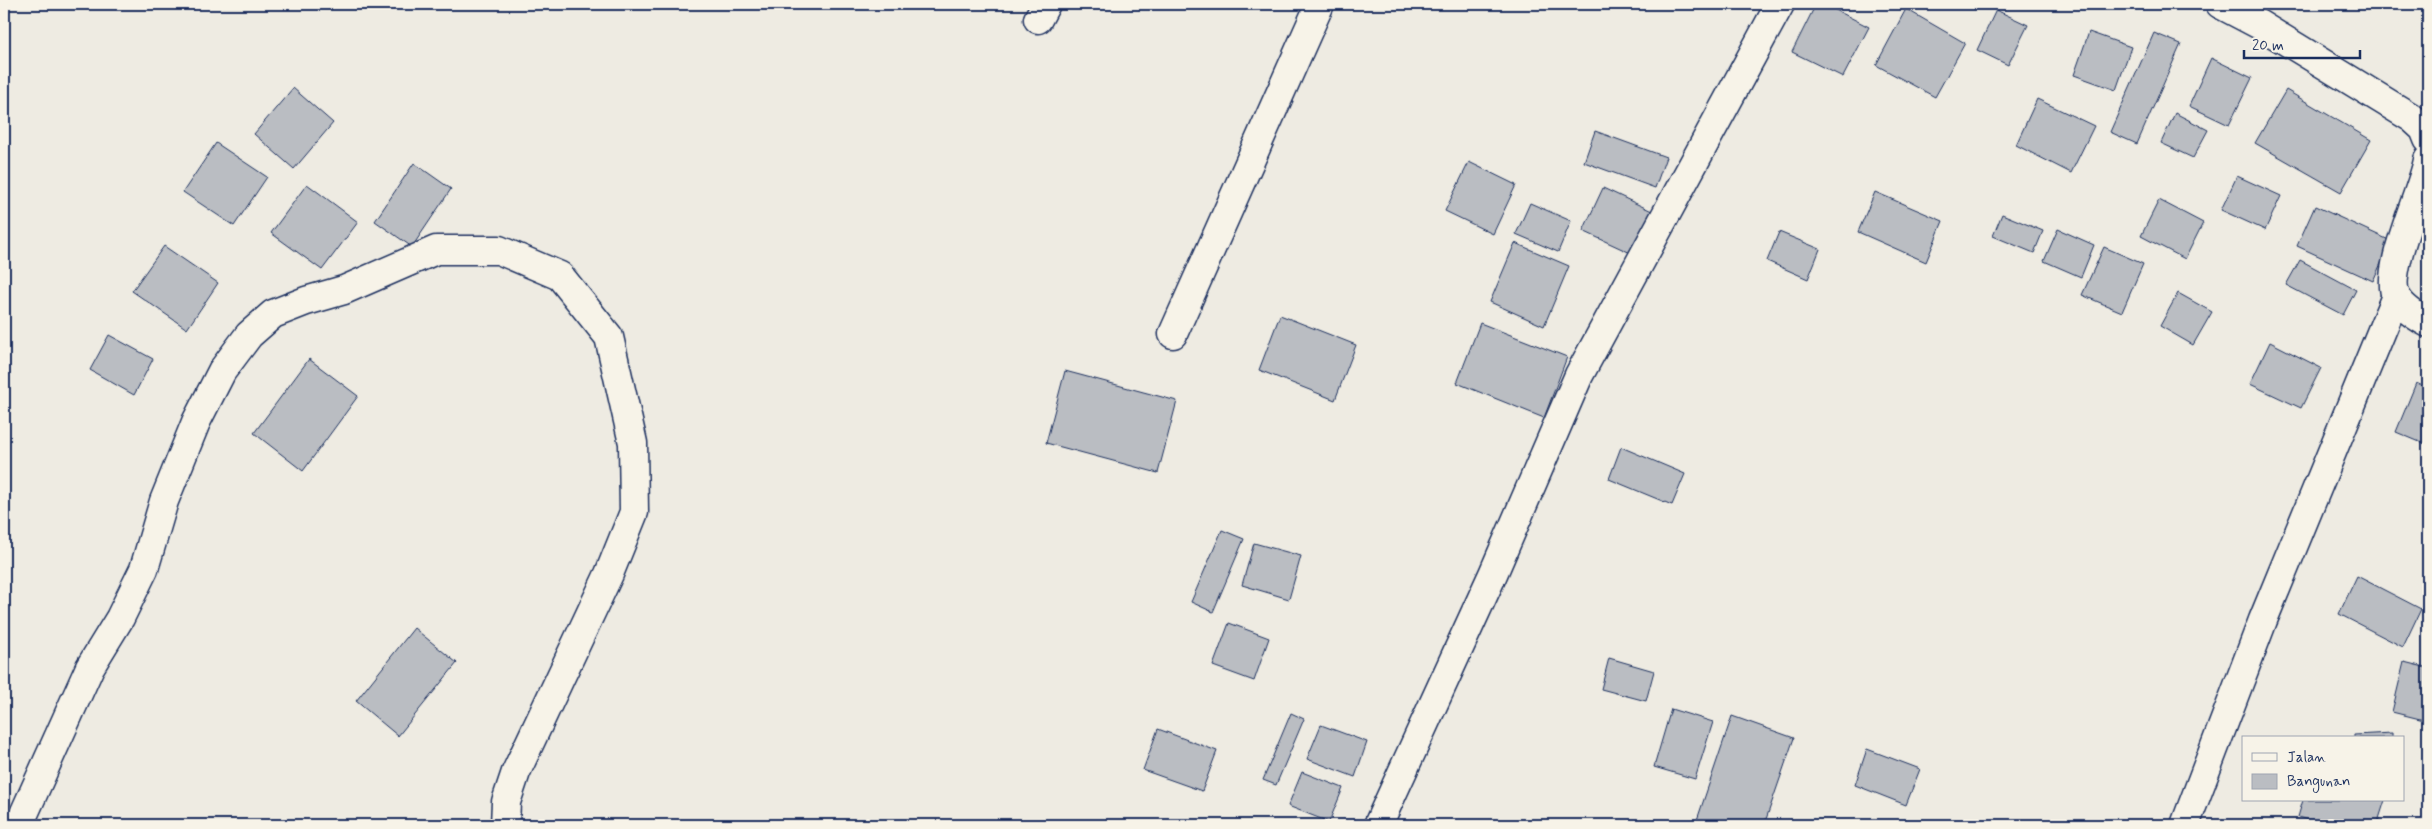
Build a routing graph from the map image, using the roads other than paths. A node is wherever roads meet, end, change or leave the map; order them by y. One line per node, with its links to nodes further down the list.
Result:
1 (1320, 4): 8 (street)
2 (1780, 4): 11 (street)
3 (2220, 4): 4 (street)
4 (2428, 139)
5 (2428, 160): 6 (street)
6 (2396, 296): 7 (street); 12 (street)
7 (2428, 323)
8 (1172, 334)
9 (19, 825): 10 (street)
10 (505, 825)
11 (1378, 825)
12 (2185, 825)

